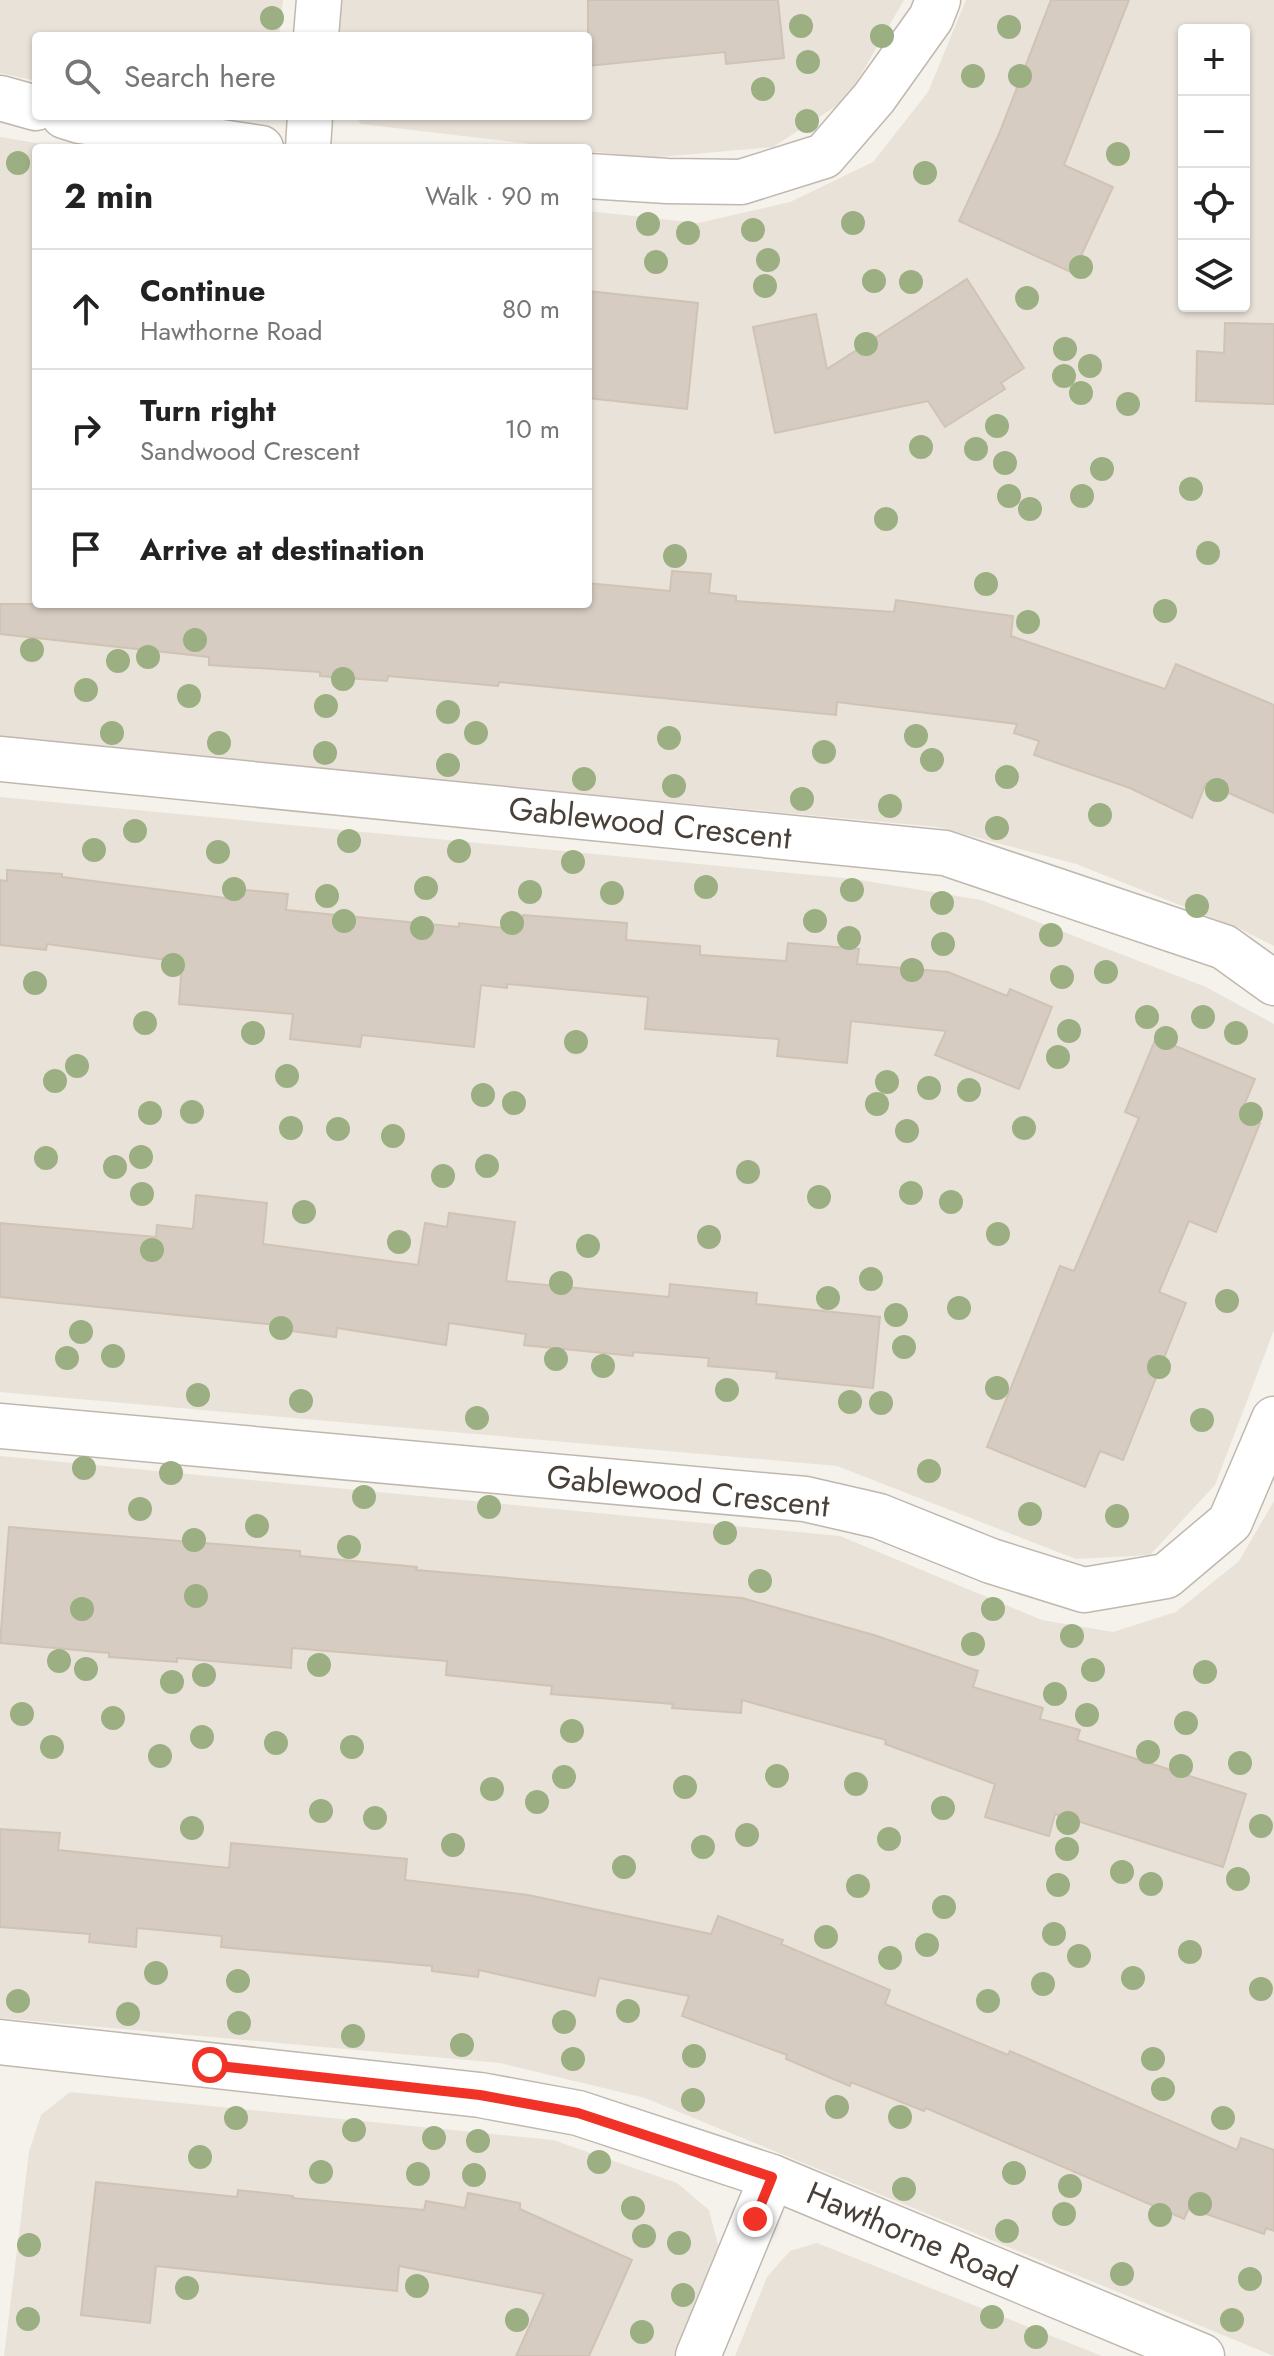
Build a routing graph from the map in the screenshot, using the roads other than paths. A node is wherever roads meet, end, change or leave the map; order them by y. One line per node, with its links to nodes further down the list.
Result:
1 (319, 0): 3 (street)
2 (938, 0): 10 (street)
3 (316, 32)
4 (0, 98): 5 (street)
5 (32, 107)
6 (77, 120): 8 (street)
7 (310, 120): 9 (street)
8 (234, 144)
9 (308, 144)
10 (592, 176)
11 (0, 759): 12 (street, Gablewood Crescent)
12 (1274, 983)
13 (1274, 1419): 14 (street, Gablewood Crescent)
14 (0, 1426)
15 (0, 2042): 16 (street, Hawthorne Road)
16 (772, 2177): 17 (street); 18 (street, Hawthorne Road)
17 (698, 2356)
18 (1202, 2356)

